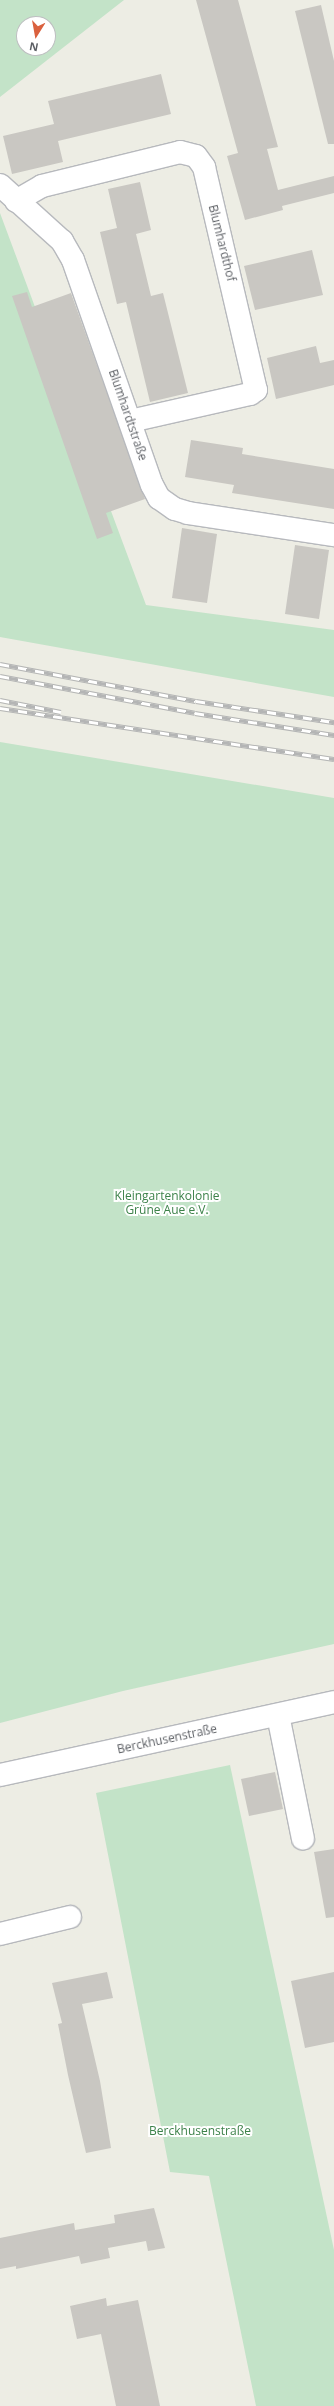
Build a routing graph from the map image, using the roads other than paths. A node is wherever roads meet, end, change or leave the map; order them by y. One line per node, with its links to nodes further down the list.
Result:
1 (0, 185): 2 (street, Blumhardtstraße)
2 (16, 201): 3 (street, Blumhardtstraße); 3 (street, Blumhardthof)
3 (130, 421): 4 (street, Blumhardtstraße)
4 (334, 535)
5 (334, 1702): 6 (street, Berckhusenstraße)
6 (278, 1715): 7 (street, Berckhusenstraße); 8 (street)
7 (0, 1775)
8 (303, 1838)
9 (70, 1917): 10 (street)
10 (0, 1934)

